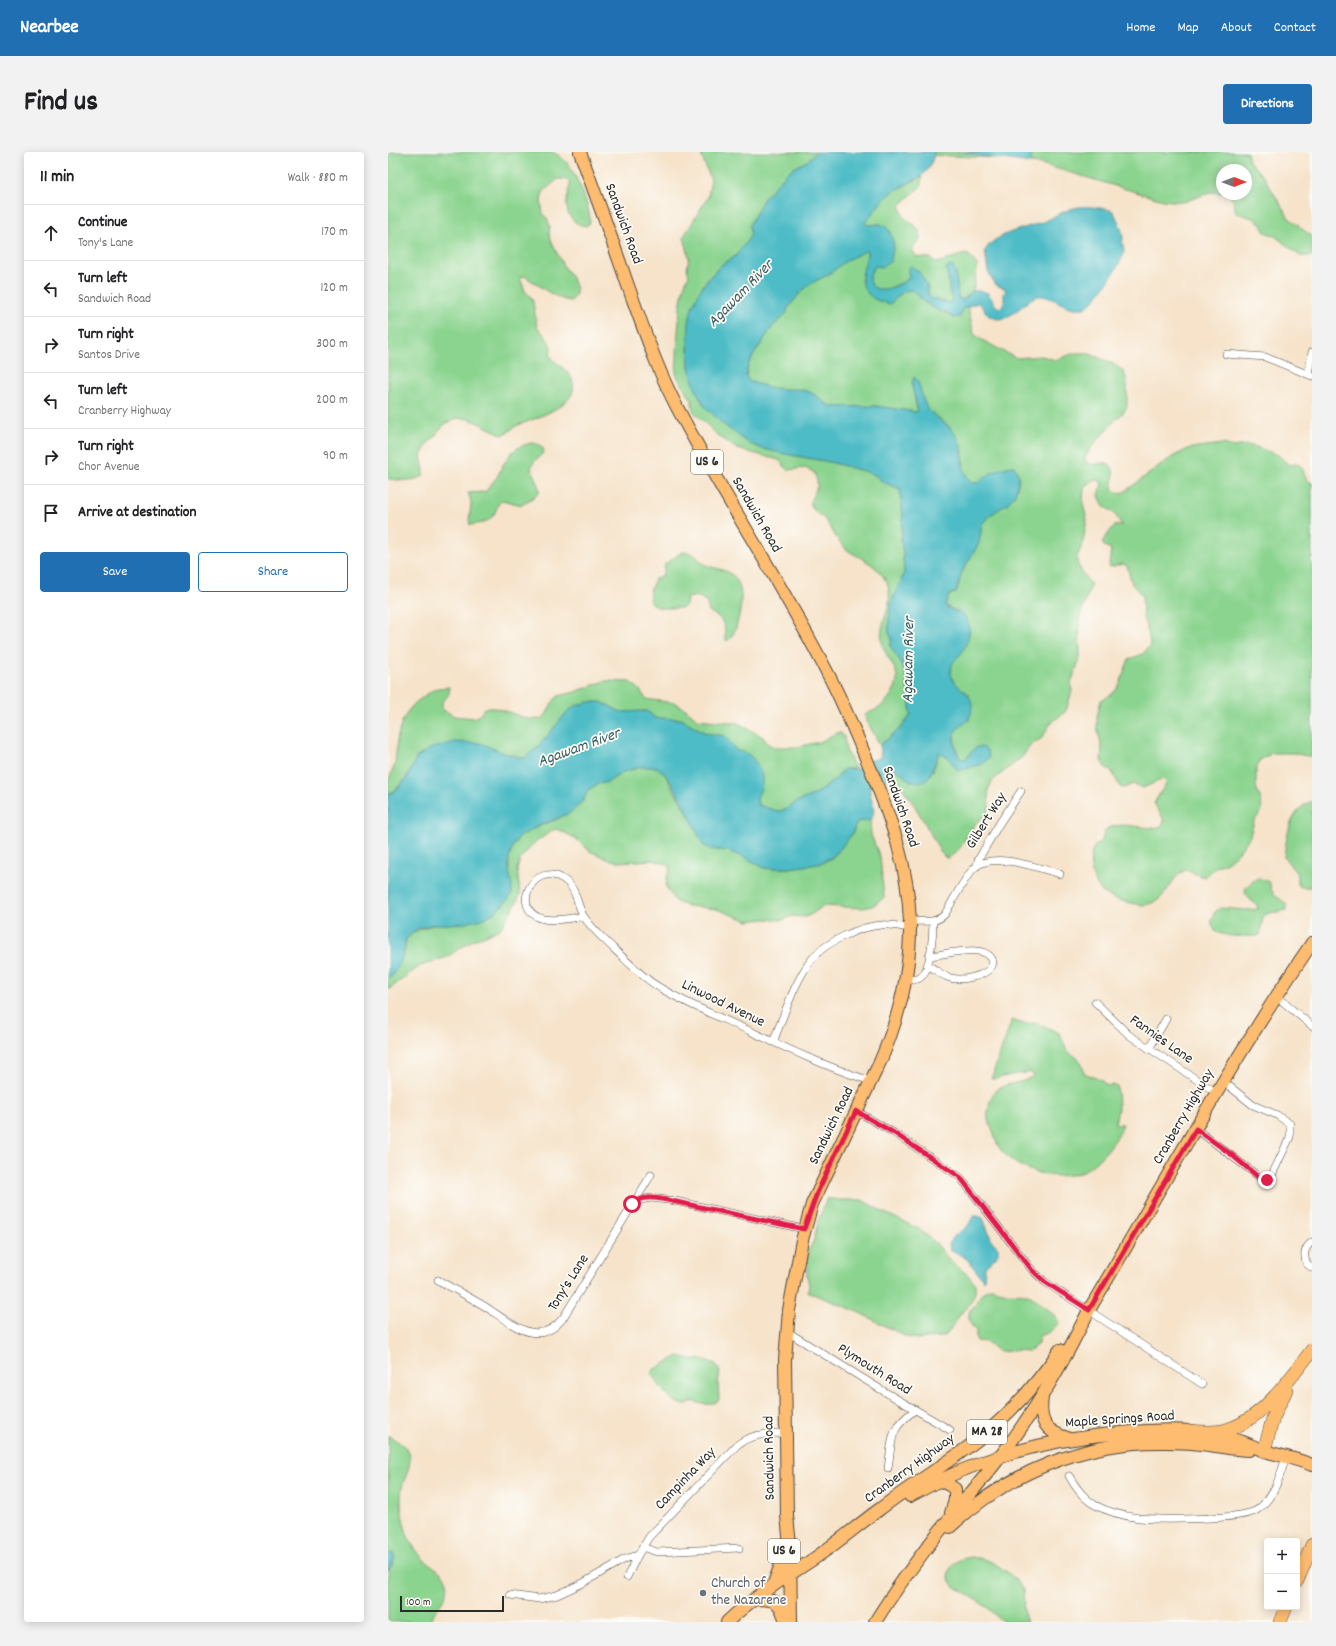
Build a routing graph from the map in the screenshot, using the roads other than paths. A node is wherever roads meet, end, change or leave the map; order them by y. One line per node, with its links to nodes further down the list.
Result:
1 (580, 152): 10 (main road, Sandwich Road / US 6)
2 (1312, 352): 4 (street)
3 (1226, 354): 4 (street)
4 (1310, 375)
5 (1021, 791): 6 (street, Gilbert Way)
6 (977, 866): 7 (street); 9 (street, Gilbert Way)
7 (1060, 874)
8 (584, 917): 8 (street, Linwood Avenue); 19 (street, Linwood Avenue)
9 (934, 921): 10 (street); 12 (street)
10 (910, 924): 14 (main road, Sandwich Road / US 6); 19 (street)
11 (1312, 943): 15 (main road, Cranberry Highway / MA 28)
12 (929, 956): 13 (street); 13 (street)
13 (927, 965): 14 (street)
14 (906, 978): 21 (main road, Sandwich Road / US 6)
15 (1276, 996): 18 (street); 22 (main road, Cranberry Highway / MA 28)
16 (1095, 1002): 20 (street, Fannies Lane)
17 (1166, 1019): 20 (street)
18 (1312, 1026)
19 (773, 1042): 21 (street, Linwood Avenue)
20 (1149, 1049): 23 (street, Fannies Lane)
21 (871, 1081): 24 (main road, Sandwich Road / US 6)
22 (1224, 1082): 23 (main road, Cranberry Highway / MA 28); 25 (street)
23 (1217, 1093): 25 (main road, Cranberry Highway / MA 28)
24 (856, 1111): 28 (main road, Sandwich Road / US 6); 32 (street)
25 (1196, 1129): 32 (main road, Cranberry Highway / MA 28)
26 (651, 1175): 27 (street, Tony's Lane)
27 (635, 1201): 28 (street); 31 (street, Tony's Lane)
28 (804, 1229): 33 (main road, Sandwich Road / US 6)
29 (1312, 1242): 30 (street)
30 (1312, 1268)
31 (438, 1280)
32 (1089, 1310): 36 (street); 37 (main road, Cranberry Highway / MA 28); 52 (main road, Cranberry Highway / MA 28)
33 (786, 1330): 38 (street, Plymouth Road); 41 (main road, Sandwich Road / US 6)
34 (1312, 1350): 35 (highway)
35 (1296, 1371): 40 (highway); 43 (highway)
36 (1202, 1384)
37 (1042, 1395): 42 (main road); 44 (main road, Cranberry Highway / MA 28)
38 (915, 1410): 39 (street, Plymouth Road); 47 (street)
39 (950, 1430)
40 (1189, 1431): 42 (main road, Maple Springs Road); 43 (main road, Maple Springs Road)
41 (786, 1433): 50 (main road, Sandwich Road / US 6); 55 (street, Campinha Way)
42 (1068, 1439): 44 (main road, Maple Springs Road)
43 (1264, 1451): 45 (main road, Maple Springs Road); 57 (main road, Maple Springs Road)
44 (1002, 1454): 49 (main road, Cranberry Highway); 51 (main road, Cranberry Highway / MA 28)
45 (1286, 1457): 46 (main road, Maple Springs Road); 48 (street)
46 (1312, 1465)
47 (888, 1468)
48 (1069, 1476)
49 (939, 1480): 51 (main road); 52 (main road, Cranberry Highway)
50 (787, 1516): 53 (main road, Sandwich Road / US 6); 63 (main road, Sandwich Road / US 6)
51 (948, 1520): 57 (main road, Cranberry Highway / MA 28)
52 (859, 1526): 59 (main road, Cranberry Highway / MA 28)
53 (790, 1545): 59 (main road); 60 (main road, Sandwich Road / US 6)
54 (1312, 1545): 61 (highway)
55 (642, 1547): 56 (street); 58 (street, Campinha Way)
56 (739, 1548)
57 (924, 1552): 70 (main road, Cranberry Highway / MA 28)
58 (638, 1555): 62 (street, Campinha Way); 64 (street)
59 (815, 1558): 60 (main road, Cranberry Highway / MA 28)
60 (790, 1573): 63 (main road, Cranberry Highway / MA 28); 69 (main road, Sandwich Road / US 6)
61 (1300, 1574)
62 (627, 1577)
63 (773, 1586): 65 (main road, Cranberry Highway)
64 (510, 1595)
65 (755, 1599): 67 (main road, Cranberry Highway); 68 (main road)
66 (1285, 1610): 71 (highway)
67 (727, 1622)
68 (786, 1622)
69 (791, 1622)
70 (875, 1622)
71 (1280, 1622)

